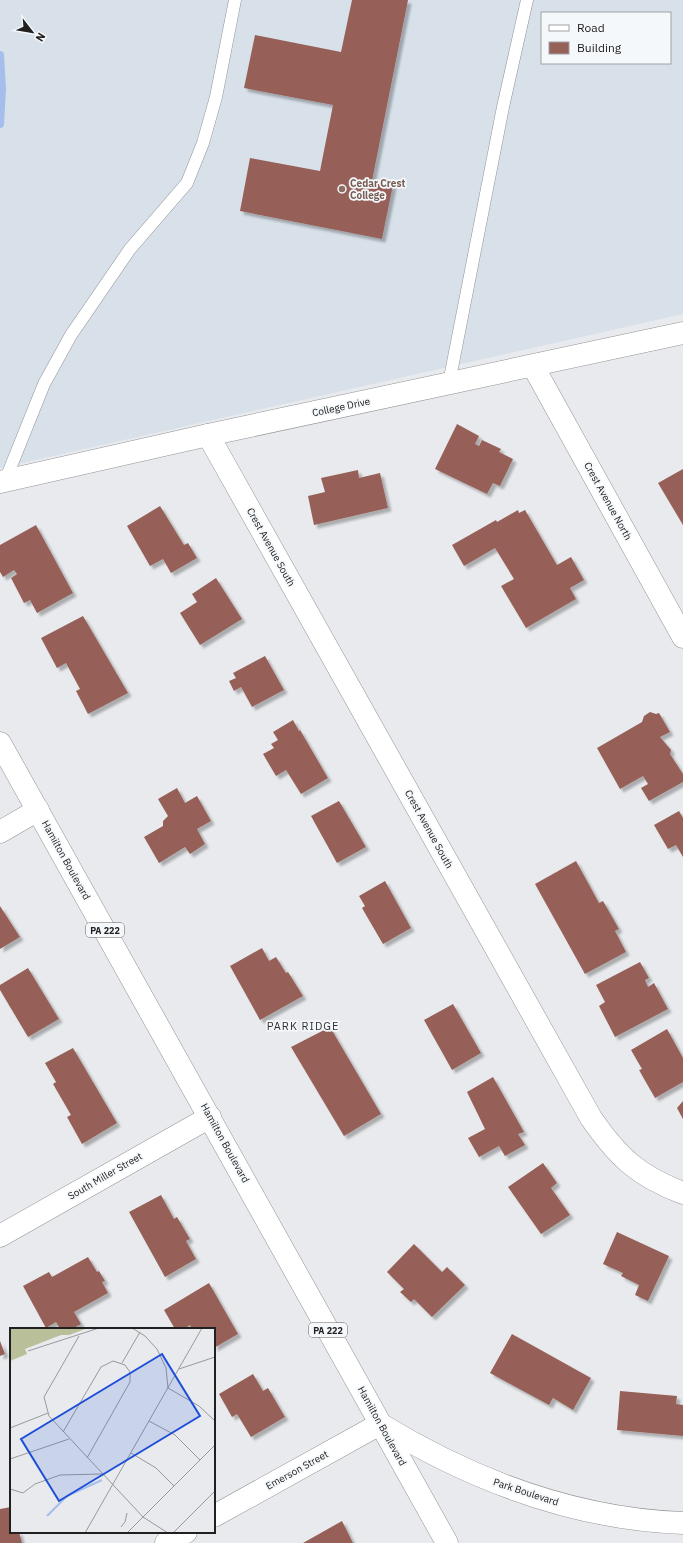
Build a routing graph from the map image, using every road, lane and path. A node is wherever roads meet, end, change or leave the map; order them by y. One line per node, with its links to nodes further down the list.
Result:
1 (235, 0): 7 (lane)
2 (527, 0): 5 (lane)
3 (683, 333): 4 (street, College Drive)
4 (533, 366): 5 (street, College Drive); 8 (street, Crest Avenue North)
5 (449, 383): 6 (street, College Drive)
6 (208, 435): 7 (street, College Drive); 13 (street, Crest Avenue South)
7 (2, 482)
8 (683, 637)
9 (0, 744): 10 (street, Hamilton Boulevard / PA 222)
10 (38, 810): 11 (street); 12 (street, Hamilton Boulevard / PA 222)
11 (0, 832)
12 (210, 1117): 14 (street, South Miller Street); 15 (street, Hamilton Boulevard / PA 222)
13 (683, 1193)
14 (0, 1236)
15 (380, 1424): 16 (street, Emerson Street); 17 (street, Park Boulevard); 20 (street, Hamilton Boulevard / PA 222)
16 (215, 1515)
17 (683, 1523)
18 (184, 1533): 19 (street)
19 (166, 1543)
20 (447, 1543)

